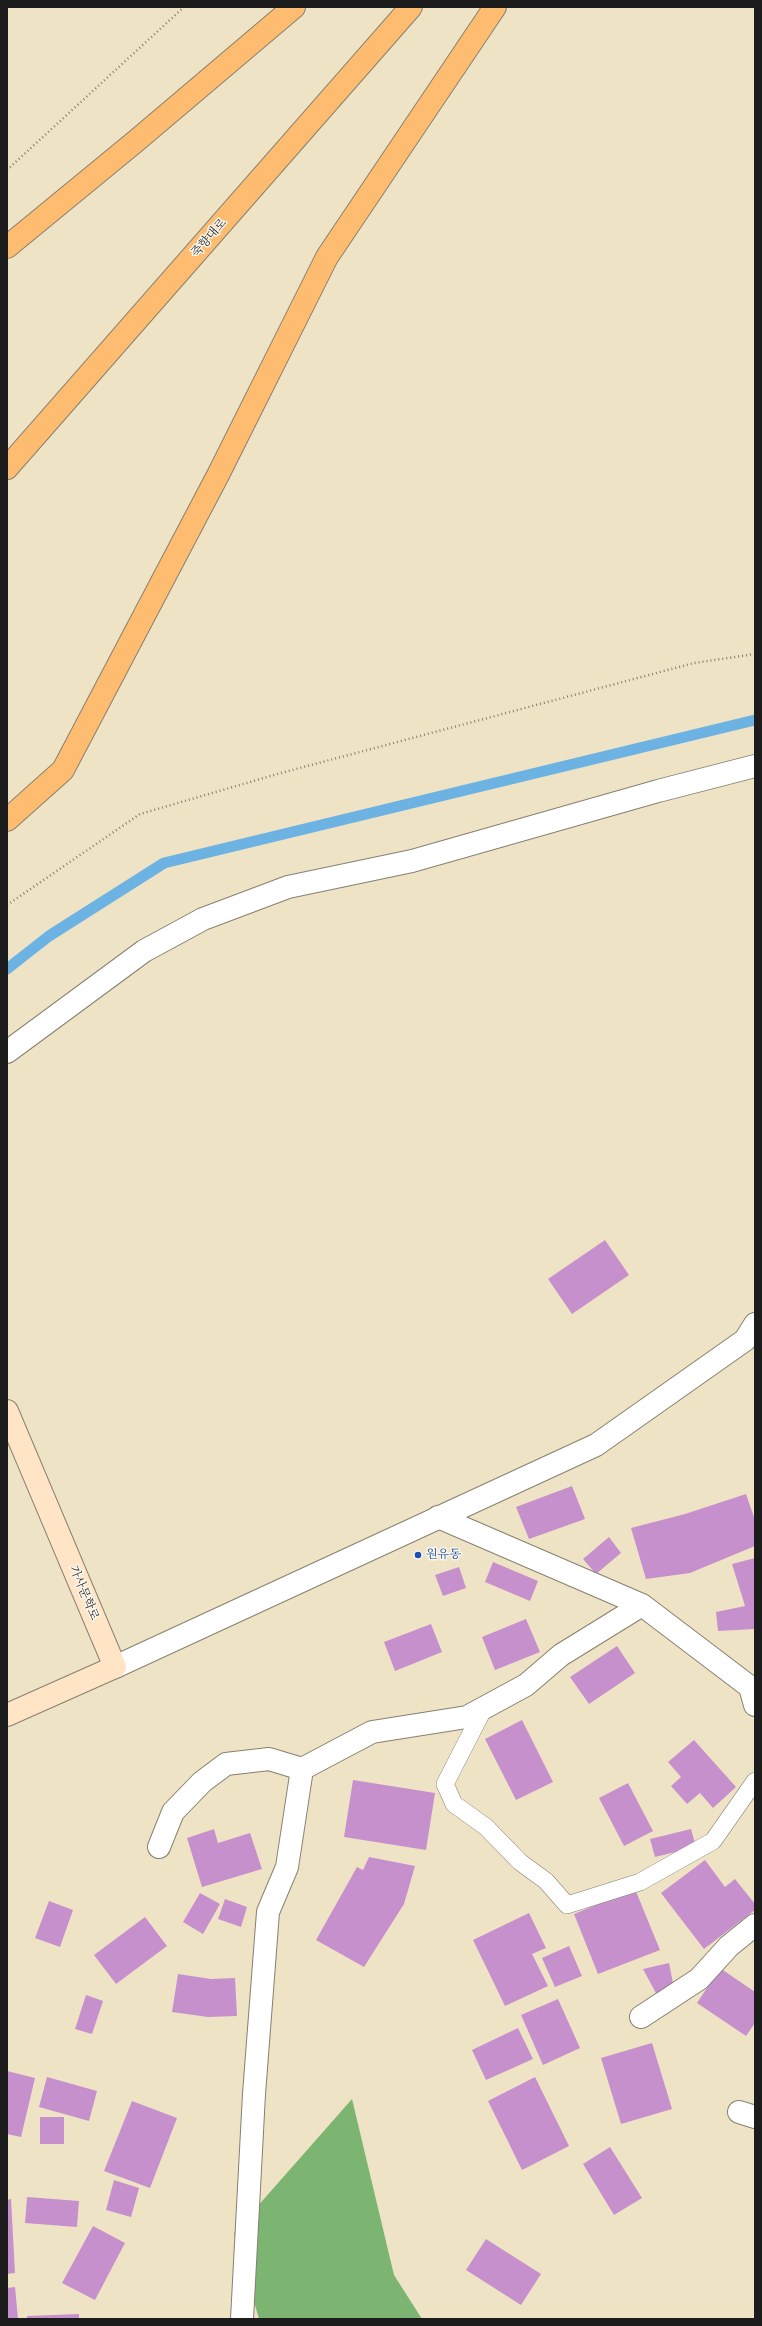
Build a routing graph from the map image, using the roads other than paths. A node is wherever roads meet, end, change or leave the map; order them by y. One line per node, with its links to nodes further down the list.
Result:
1 (294, 7): 4 (main road)
2 (411, 7): 5 (main road, 죽향대로)
3 (495, 7): 7 (main road)
4 (7, 247)
5 (7, 468)
6 (755, 766): 8 (street)
7 (7, 820)
8 (7, 1052)
9 (755, 1324): 11 (street)
10 (7, 1411): 13 (main road, 가사문학로)
11 (438, 1517): 12 (street); 13 (street)
12 (642, 1605): 14 (street); 15 (street)
13 (115, 1667): 16 (main road)
14 (755, 1705)
15 (484, 1708): 17 (street); 18 (lane)
16 (7, 1715)
17 (302, 1769): 19 (street); 22 (street)
18 (755, 1781)
19 (159, 1847)
20 (755, 1925): 21 (street)
21 (641, 2017)
22 (242, 2319)

